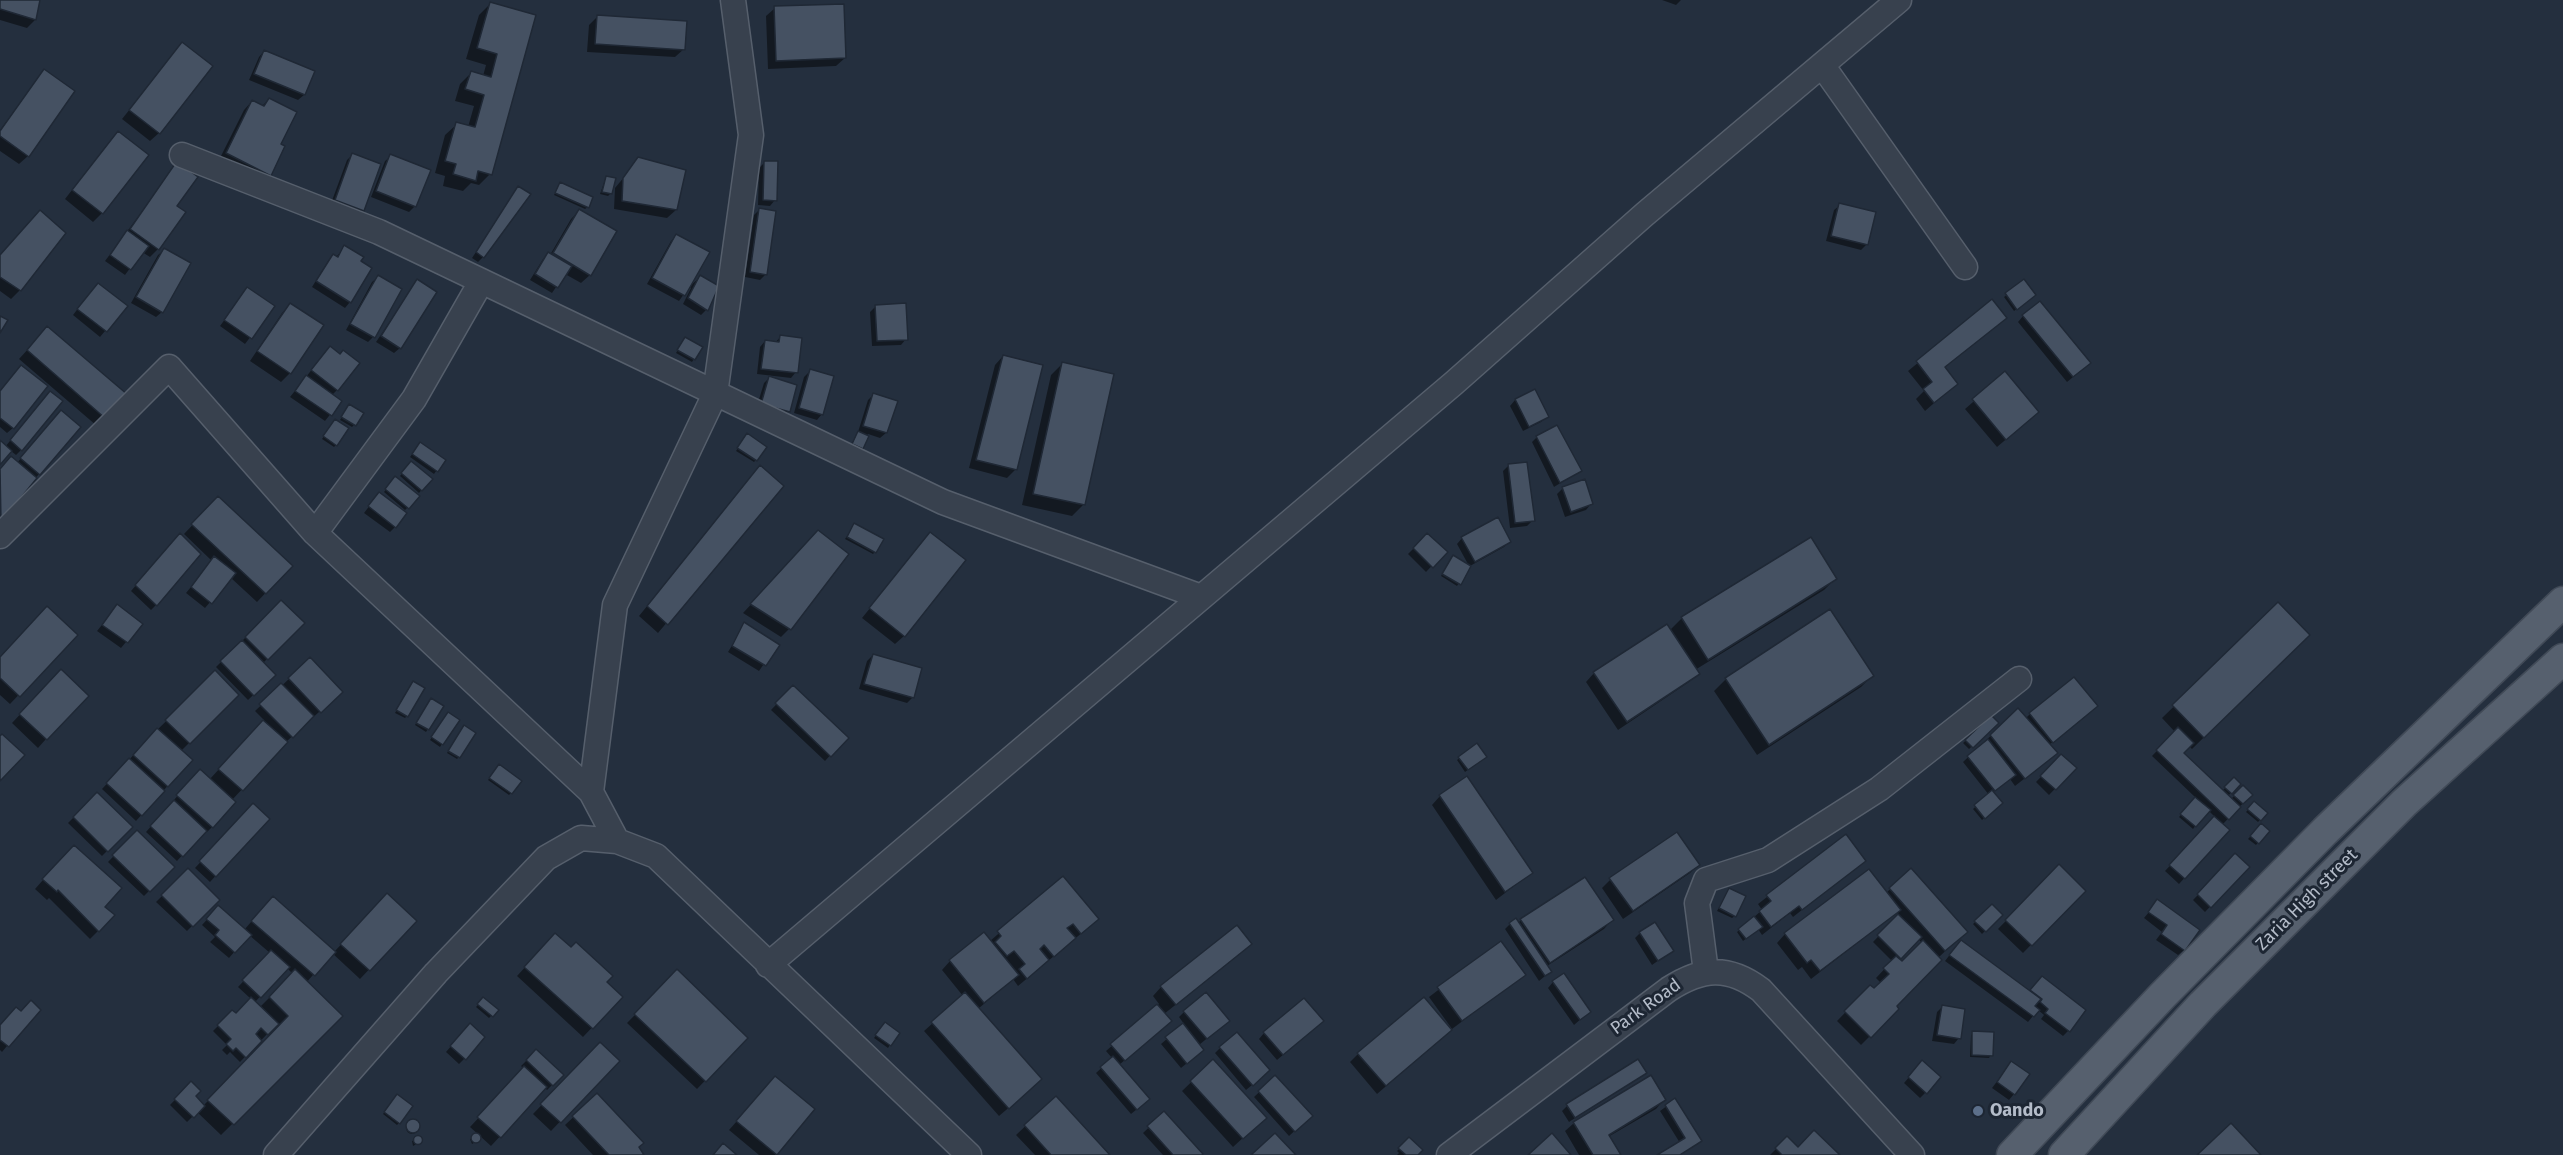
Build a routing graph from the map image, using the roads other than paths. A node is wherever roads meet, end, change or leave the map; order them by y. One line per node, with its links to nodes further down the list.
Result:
1 (733, 0): 7 (street)
2 (1899, 0): 3 (street)
3 (1822, 65): 5 (street); 10 (street)
4 (182, 155): 6 (street)
5 (1965, 267)
6 (482, 282): 7 (street); 8 (street)
7 (715, 394): 10 (street); 14 (street)
8 (315, 533): 9 (street); 14 (street)
9 (0, 536)
10 (1201, 597): 16 (street)
11 (2563, 602): 22 (main road)
12 (2563, 659): 23 (main road, Zaria High street)
13 (2019, 679): 17 (street)
14 (591, 792): 15 (street)
15 (617, 841): 16 (street); 18 (street)
16 (768, 965): 19 (street)
17 (1706, 972): 20 (street, Park Road); 21 (street, Park Road)
18 (276, 1155)
19 (969, 1155)
20 (1449, 1155)
21 (1912, 1155)
22 (2012, 1155)
23 (2064, 1155)

